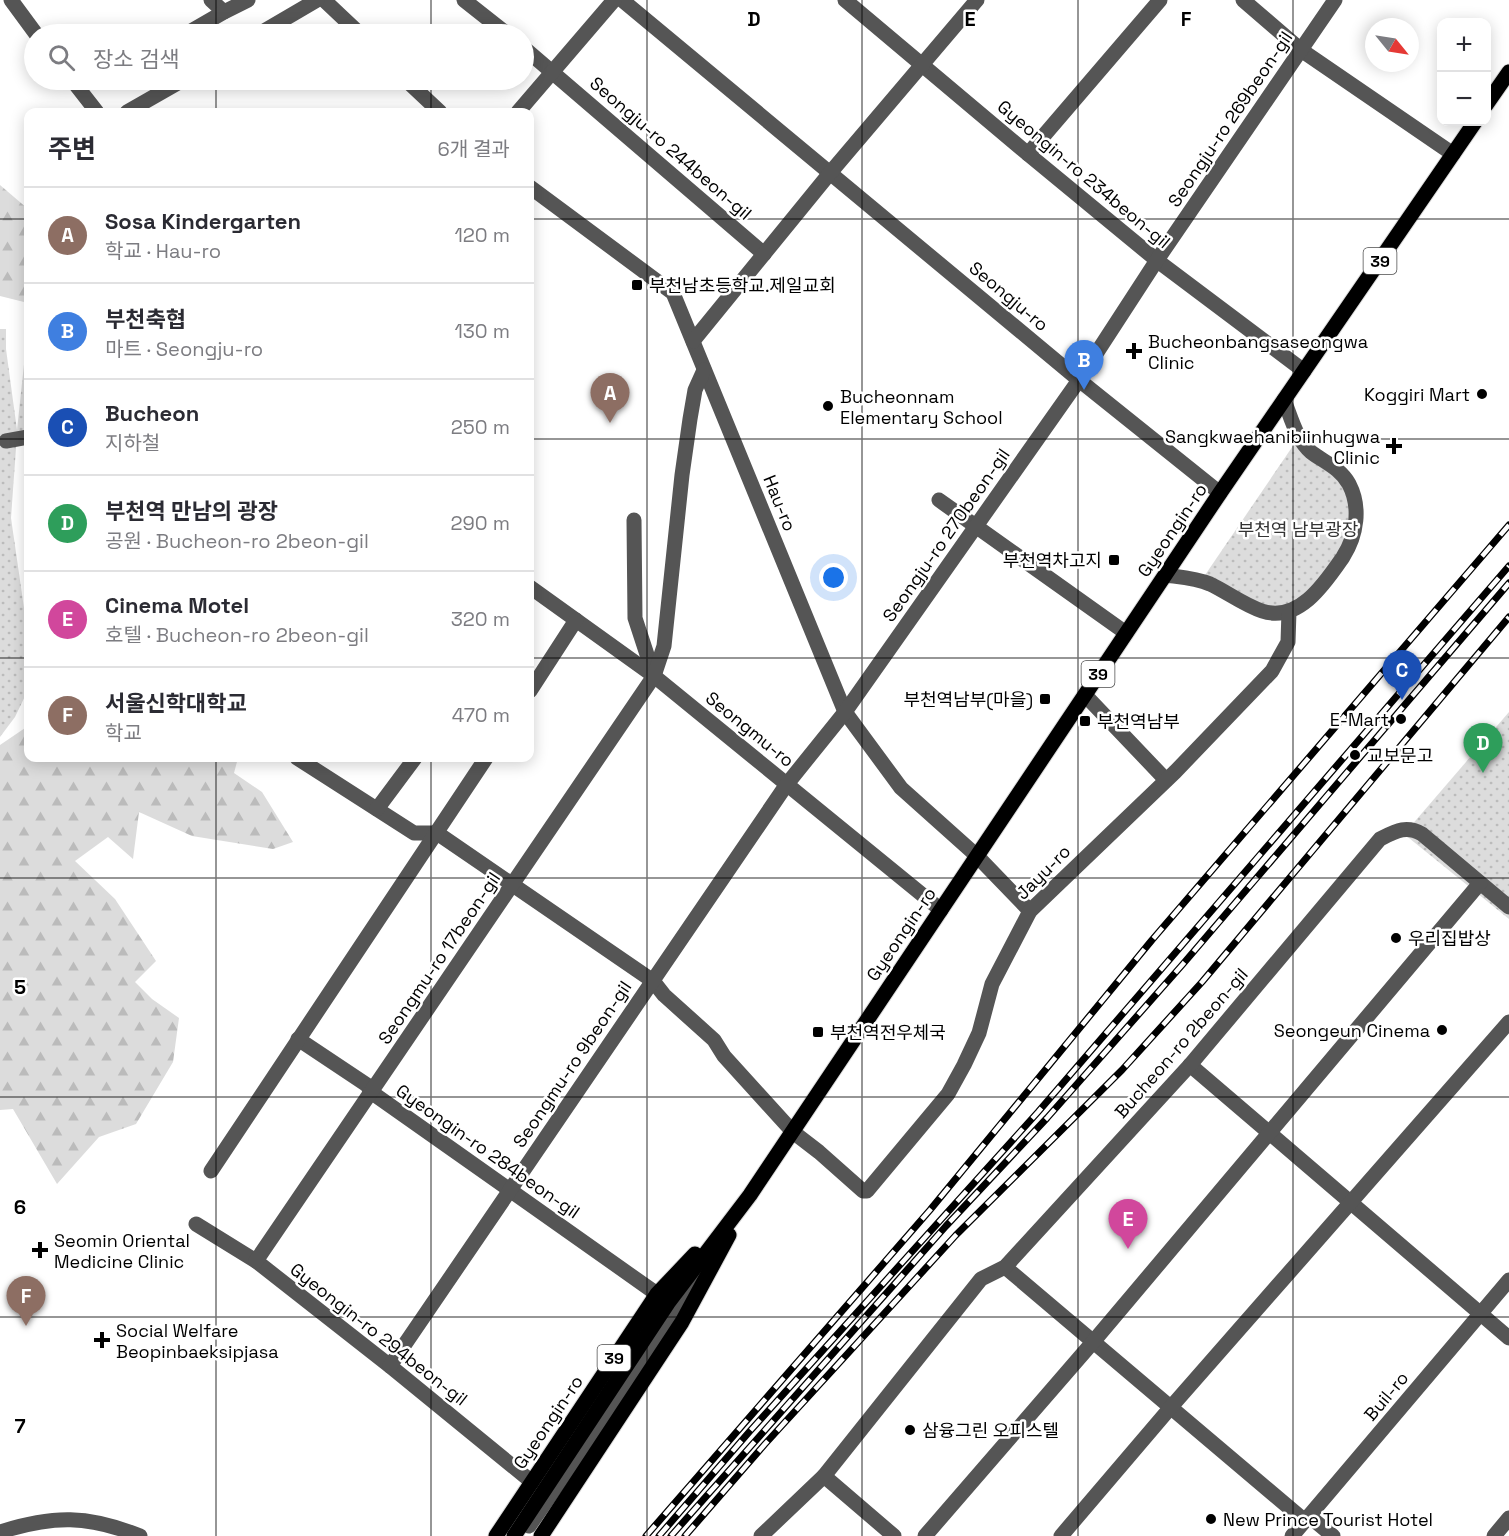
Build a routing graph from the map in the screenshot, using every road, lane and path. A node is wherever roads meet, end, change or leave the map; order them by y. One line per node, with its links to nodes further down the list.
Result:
1 (11, 0): 15 (street)
2 (211, 0): 14 (street)
3 (248, 0): 14 (street)
4 (317, 0): 17 (street)
5 (324, 0): 18 (street)
6 (464, 0): 19 (street)
7 (614, 0): 23 (street)
8 (622, 0): 36 (street, Seongju-ro)
9 (845, 0): 22 (street, Gyeongin-ro 234beon-gil)
10 (977, 0): 22 (street)
11 (1160, 0): 34 (street)
12 (1243, 0): 20 (street)
13 (1335, 0): 20 (street, Seongju-ro 269beon-gil)
14 (224, 12): 16 (street)
15 (29, 24)
16 (203, 24)
17 (276, 24)
18 (349, 24)
19 (494, 24)
20 (1301, 50): 35 (street); 39 (street, Seongju-ro 269beon-gil)
21 (534, 56): 23 (street, Seongju-ro 244beon-gil)
22 (923, 65): 34 (street, Gyeongin-ro 234beon-gil); 36 (street)
23 (553, 72): 32 (street); 38 (street, Seongju-ro 244beon-gil)
24 (1509, 72): 28 (main road)
25 (80, 90): 29 (street)
26 (166, 90): 30 (street)
27 (417, 90): 31 (street)
28 (1491, 98)
29 (95, 108)
30 (134, 108)
31 (436, 108)
32 (522, 108)
33 (1472, 126): 35 (main road, Gyeongin-ro / 39)
34 (1028, 154): 39 (street, Gyeongin-ro 234beon-gil)
35 (1453, 154): 42 (main road, Gyeongin-ro / 39)
36 (830, 173): 38 (street); 43 (street, Seongju-ro)
37 (534, 193): 40 (street, Hau-ro)
38 (764, 254): 40 (street)
39 (1157, 260): 42 (street, Gyeongin-ro 234beon-gil); 43 (street, Seongju-ro 269beon-gil)
40 (693, 341): 41 (street, Hau-ro)
41 (704, 370): 56 (street, Seongmu-ro 17beon-gil); 59 (street, Hau-ro)
42 (1304, 371): 44 (main road, Gyeongin-ro / 39)
43 (1079, 380): 47 (street, Seongju-ro); 50 (street, Seongju-ro 270beon-gil)
44 (1284, 400): 47 (main road, Gyeongin-ro / 39); 53 (street)
45 (24, 438): 46 (street)
46 (6, 441)
47 (1220, 493): 51 (main road, Gyeongin-ro / 39)
48 (939, 500): 50 (street)
49 (634, 520): 56 (street)
50 (976, 526): 55 (street); 59 (street, Seongju-ro 270beon-gil)
51 (1165, 575): 53 (street); 55 (main road, Gyeongin-ro / 39)
52 (534, 589): 54 (street, Seongmu-ro)
53 (1289, 611): 63 (street, Jayu-ro)
54 (576, 620): 56 (street, Seongmu-ro); 57 (street)
55 (1126, 633): 58 (main road, Gyeongin-ro / 39)
56 (654, 675): 64 (street, Seongmu-ro); 69 (street, Seongmu-ro 17beon-gil)
57 (534, 680)
58 (1085, 695): 63 (street); 67 (main road, Gyeongin-ro / 39)
59 (845, 712): 64 (street, Seongju-ro 270beon-gil); 67 (street, Hau-ro)
60 (412, 762): 65 (street)
61 (483, 762): 66 (street)
62 (317, 763): 65 (street)
63 (1166, 780): 72 (street, Jayu-ro)
64 (787, 784): 71 (street, Seongmu-ro); 73 (street, Seongmu-ro 9beon-gil)
65 (376, 809): 66 (street)
66 (437, 833): 69 (street); 75 (street)
67 (976, 856): 71 (main road, Gyeongin-ro / 39); 72 (street, Hau-ro)
68 (1480, 883): 70 (street); 76 (street, Bucheon-ro 2beon-gil); 79 (street)
69 (511, 885): 73 (street); 77 (street, Seongmu-ro 17beon-gil)
70 (1509, 907)
71 (941, 910): 78 (main road, Gyeongin-ro / 39)
72 (1030, 911): 78 (street, Jayu-ro)
73 (653, 981): 78 (street); 81 (street, Seongmu-ro 9beon-gil)
74 (1509, 1022): 83 (street)
75 (298, 1039): 77 (street, Gyeongin-ro 284beon-gil); 80 (street)
76 (1190, 1065): 79 (street); 86 (street, Bucheon-ro 2beon-gil)
77 (371, 1092): 81 (street, Gyeongin-ro 284beon-gil); 85 (street, Seongmu-ro 17beon-gil)
78 (793, 1132): 82 (main road, Gyeongin-ro / 39)
79 (1269, 1133): 83 (street); 91 (street)
80 (211, 1172)
81 (510, 1190): 88 (street, Gyeongin-ro 284beon-gil); 92 (street, Seongmu-ro 9beon-gil)
82 (750, 1195): 88 (main road, Gyeongin-ro / 39); 101 (main road, Gyeongin-ro / 39); 102 (street); 103 (main road, Gyeongin-ro / 39)
83 (1350, 1204): 89 (street); 93 (street)
84 (196, 1224): 85 (street, Gyeongin-ro 294beon-gil)
85 (256, 1261): 92 (street, Gyeongin-ro 294beon-gil)
86 (1005, 1267): 91 (street); 94 (street, Bucheon-ro 2beon-gil)
87 (1509, 1280): 89 (street, Buil-ro)
88 (657, 1294): 95 (main road, Gyeongin-ro / 39)
89 (1480, 1314): 90 (street); 97 (street, Buil-ro)
90 (1509, 1338)
91 (1093, 1342): 93 (street); 106 (street)
92 (390, 1366): 95 (street, Gyeongin-ro 294beon-gil)
93 (1171, 1407): 97 (street); 107 (street)
94 (824, 1476): 104 (street, Bucheon-ro 2beon-gil); 105 (street)
95 (532, 1482): 100 (main road, Gyeongin-ro / 39)
96 (1509, 1518): 110 (street)
97 (1307, 1519): 108 (street, Buil-ro); 109 (street)
98 (0, 1532): 99 (street)
99 (140, 1536)
100 (496, 1536)
101 (514, 1536)
102 (522, 1536)
103 (541, 1536)
104 (761, 1536)
105 (894, 1536)
106 (925, 1536)
107 (1061, 1536)
108 (1292, 1536)
109 (1333, 1536)
110 (1494, 1536)

